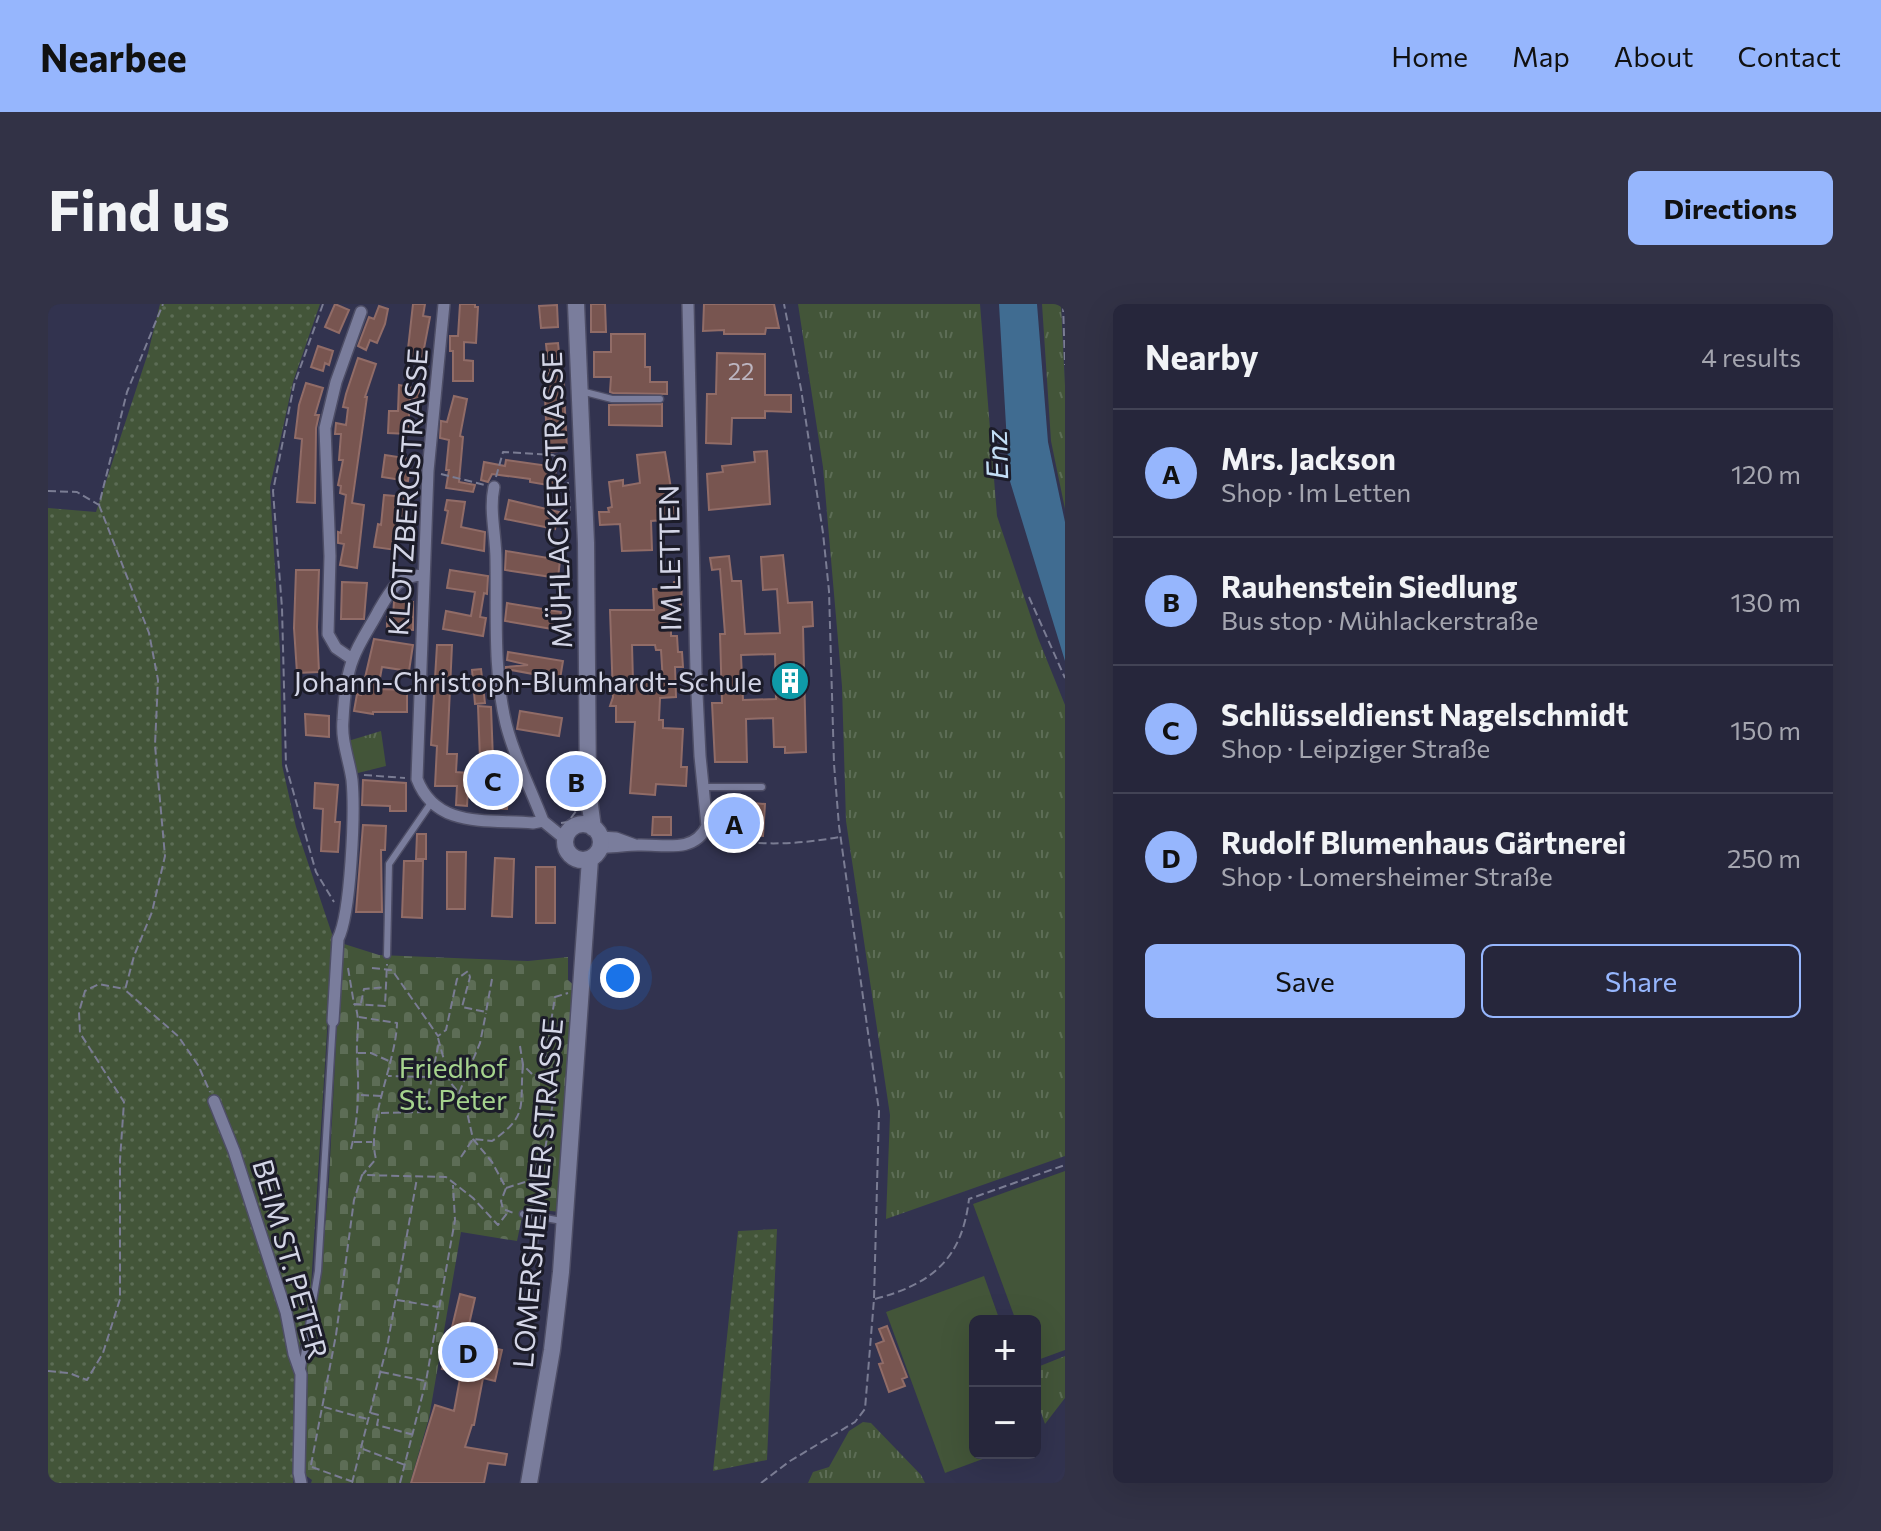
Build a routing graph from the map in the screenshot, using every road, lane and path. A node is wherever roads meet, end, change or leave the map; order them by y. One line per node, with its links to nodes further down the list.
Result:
1 (163, 304): 15 (path)
2 (323, 304): 31 (path)
3 (444, 304): 12 (street, KLOTZBERGSTRASSE)
4 (576, 304): 10 (street, MÜHLACKERSTRASSE)
5 (688, 304): 23 (street, IM LETTEN)
6 (784, 304): 29 (path)
7 (1063, 304): 9 (path)
8 (361, 312): 19 (street)
9 (1065, 365)
10 (579, 391): 11 (lane); 30 (street, MÜHLACKERSTRASSE)
11 (660, 399)
12 (428, 471): 13 (path); 17 (street, KLOTZBERGSTRASSE)
13 (494, 487): 16 (path); 26 (street)
14 (48, 491): 15 (path)
15 (99, 505): 38 (path)
16 (570, 509)
17 (424, 575): 19 (street); 21 (street, KLOTZBERGSTRASSE)
18 (1029, 597): 20 (path)
19 (352, 659): 22 (street)
20 (1065, 678)
21 (417, 779): 22 (path); 25 (street)
22 (352, 780): 31 (street)
23 (704, 787): 24 (lane); 28 (street, IM LETTEN)
24 (762, 787)
25 (431, 803): 26 (street); 32 (lane)
26 (543, 821): 27 (street)
27 (559, 835): 30 (street); 30 (path)
28 (702, 836): 29 (path); 30 (street)
29 (841, 837): 75 (path)
30 (588, 838): 72 (street, LOMERSHEIMER STRASSE)
31 (347, 908): 44 (street)
32 (387, 955): 35 (path)
33 (346, 958): 40 (path)
34 (372, 968): 35 (path)
35 (387, 968): 37 (path); 45 (path)
36 (492, 979): 42 (path)
37 (386, 987): 41 (path); 41 (path)
38 (125, 990): 57 (path); 77 (path)
39 (555, 997): 51 (path)
40 (354, 1004): 41 (path); 43 (path)
41 (361, 1004)
42 (486, 1012): 45 (path); 54 (path)
43 (359, 1017): 48 (path); 49 (path)
44 (333, 1021): 79 (lane)
45 (438, 1036): 46 (path)
46 (439, 1042): 53 (path); 54 (path)
47 (520, 1046): 50 (path)
48 (357, 1053): 49 (path); 55 (path)
49 (390, 1061): 52 (path)
50 (523, 1065): 51 (path); 59 (path)
51 (543, 1072): 68 (path)
52 (386, 1076): 53 (path); 56 (path)
53 (432, 1077): 58 (path)
54 (459, 1093): 59 (path)
55 (359, 1094): 56 (path); 60 (path)
56 (382, 1096): 58 (path)
57 (214, 1101): 79 (street, BEIM ST. PETER)
58 (379, 1113): 61 (path)
59 (473, 1139): 63 (path); 68 (path)
60 (353, 1142): 61 (path); 62 (path)
61 (372, 1142): 65 (path)
62 (351, 1149)
63 (461, 1157)
64 (1065, 1165): 75 (path)
65 (362, 1175): 66 (path); 81 (path)
66 (417, 1177): 67 (path); 74 (path)
67 (453, 1184): 69 (path); 76 (path)
68 (506, 1188): 69 (path)
69 (508, 1212): 70 (path)
70 (523, 1214): 71 (lane)
71 (537, 1218): 72 (lane); 73 (lane)
72 (565, 1222): 90 (street, LOMERSHEIMER STRASSE)
73 (534, 1244)
74 (396, 1299): 76 (path); 78 (path)
75 (874, 1299): 91 (path)
76 (439, 1307): 80 (path)
77 (48, 1371)
78 (380, 1372): 80 (path); 82 (path)
79 (301, 1374): 87 (street, BEIM ST. PETER)
80 (426, 1381): 84 (path)
81 (323, 1406): 83 (path); 88 (path)
82 (370, 1412): 83 (path); 84 (path)
83 (367, 1419): 85 (path)
84 (414, 1436): 86 (path)
85 (363, 1449): 86 (path); 88 (path)
86 (406, 1465): 89 (path)
87 (301, 1483)
88 (354, 1483)
89 (400, 1483)
90 (529, 1483)
91 (761, 1483)

